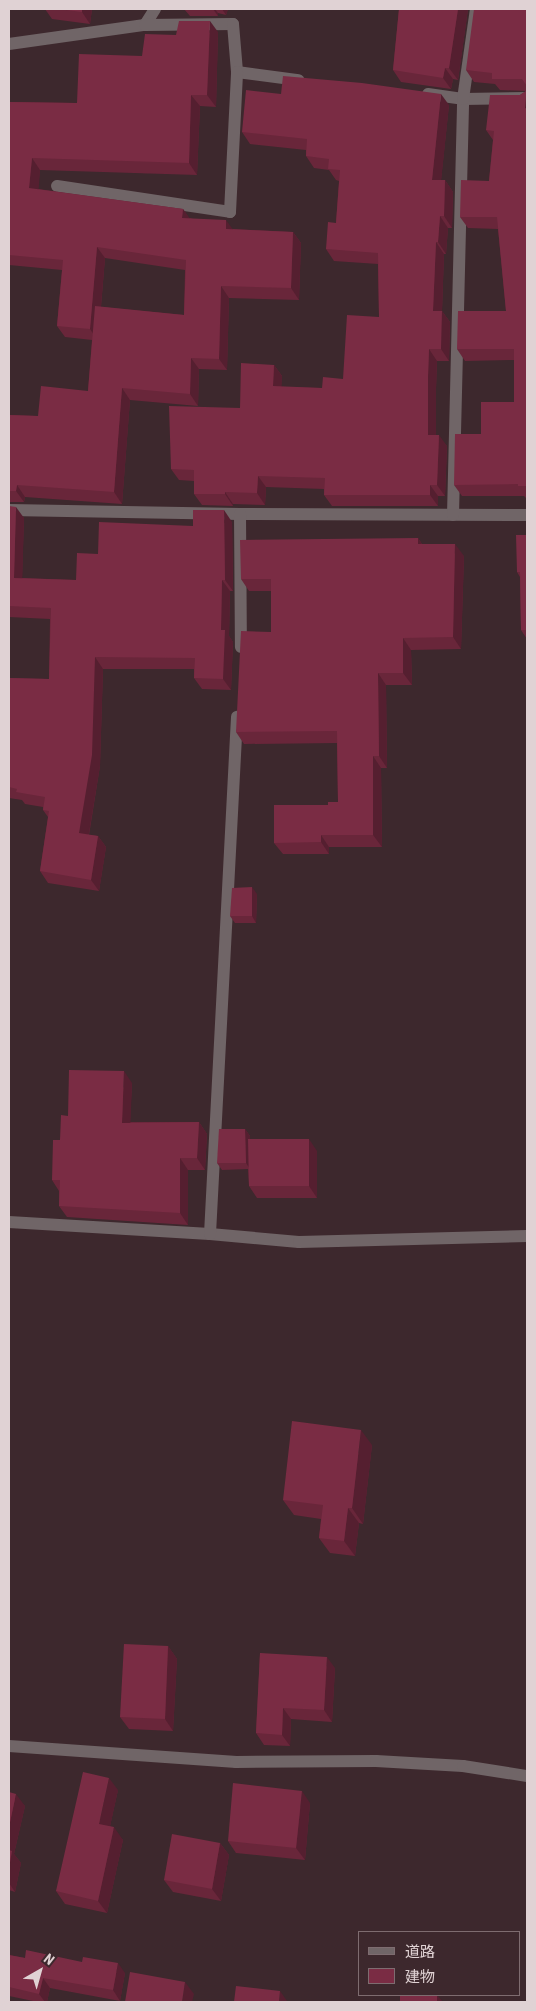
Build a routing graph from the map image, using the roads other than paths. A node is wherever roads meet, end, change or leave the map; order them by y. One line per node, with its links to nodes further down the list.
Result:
1 (155, 9): 3 (street)
2 (476, 9): 9 (street)
3 (145, 25): 4 (street); 5 (street)
4 (9, 44)
5 (237, 72): 6 (street); 10 (street)
6 (315, 82)
7 (417, 92): 9 (street)
8 (527, 98): 9 (street)
9 (463, 99): 13 (street)
10 (57, 186)
11 (9, 510): 12 (street)
12 (240, 514): 13 (street); 15 (street)
13 (453, 515): 14 (street)
14 (527, 515)
15 (240, 658)
16 (238, 706): 18 (street)
17 (9, 1222): 18 (street)
18 (210, 1234): 19 (street)
19 (527, 1236)
20 (9, 1746): 21 (street)
21 (527, 1776)

